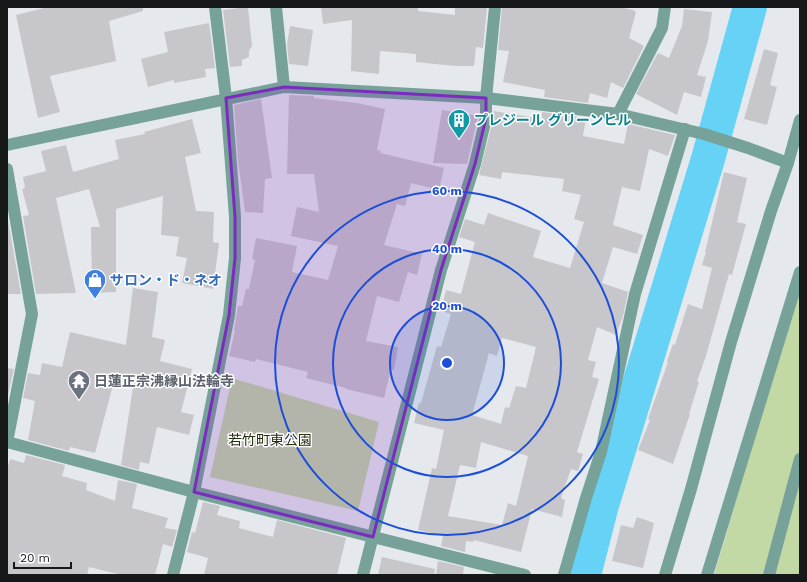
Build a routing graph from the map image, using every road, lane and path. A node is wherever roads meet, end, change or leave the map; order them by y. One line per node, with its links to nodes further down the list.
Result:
1 (215, 7): 6 (street)
2 (276, 7): 5 (street)
3 (494, 7): 7 (street)
4 (665, 7): 8 (street)
5 (284, 87): 6 (street); 7 (street)
6 (226, 98): 11 (street); 17 (street)
7 (486, 98): 8 (street); 18 (street)
8 (618, 114): 10 (street)
9 (800, 120): 12 (street)
10 (685, 129): 12 (street); 22 (street)
11 (7, 145)
12 (788, 163): 23 (street)
13 (7, 169): 15 (street)
14 (800, 272): 24 (street)
15 (7, 442): 17 (street)
16 (800, 459): 25 (street)
17 (194, 492): 18 (street); 19 (street)
18 (373, 537): 20 (street); 21 (street)
19 (173, 575)
20 (363, 575)
21 (525, 575)
22 (564, 575)
23 (665, 575)
24 (707, 575)
25 (769, 575)

